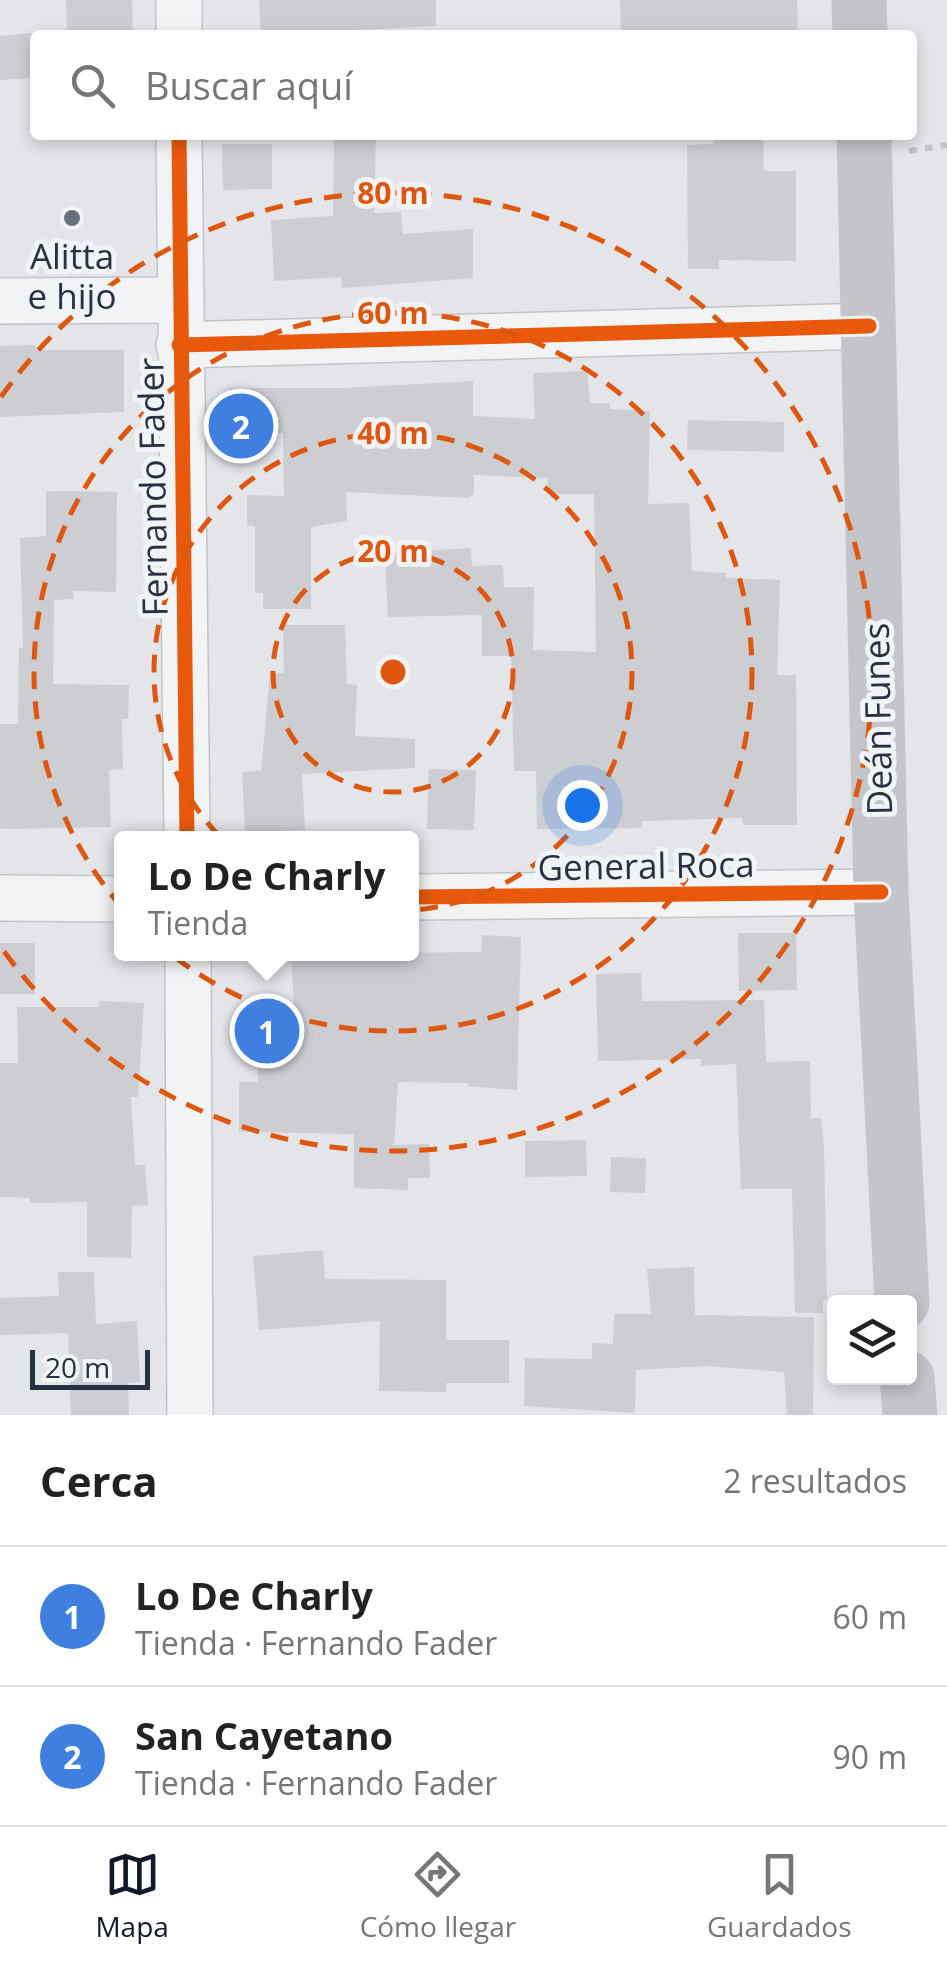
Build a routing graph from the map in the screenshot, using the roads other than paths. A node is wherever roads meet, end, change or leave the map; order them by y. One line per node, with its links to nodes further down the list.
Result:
1 (179, 0): 3 (street)
2 (858, 0): 4 (main road)
3 (179, 30)
4 (860, 30)
5 (179, 140): 7 (street, Fernando Fader)
6 (864, 140): 9 (main road, Deán Funes)
7 (178, 300): 8 (street); 10 (street, Fernando Fader)
8 (0, 301)
9 (868, 326): 10 (street); 12 (main road, Deán Funes)
10 (180, 345): 11 (street, Fernando Fader)
11 (187, 831)
12 (881, 892): 13 (street, General Roca); 17 (main road, Deán Funes)
13 (419, 897)
14 (0, 898): 15 (street)
15 (114, 899)
16 (188, 961): 19 (street)
17 (902, 1295)
18 (908, 1385): 20 (main road)
19 (190, 1415)
20 (910, 1415)

